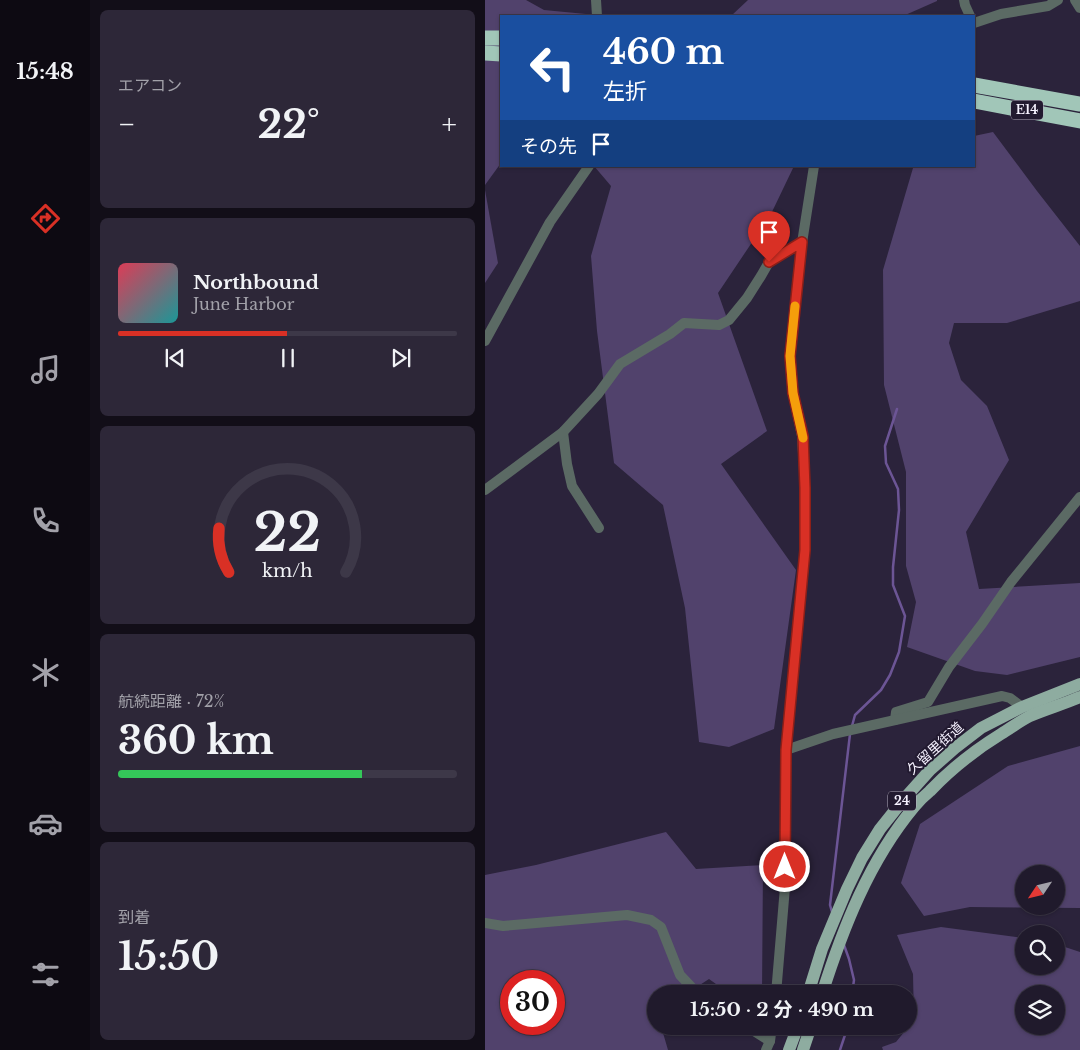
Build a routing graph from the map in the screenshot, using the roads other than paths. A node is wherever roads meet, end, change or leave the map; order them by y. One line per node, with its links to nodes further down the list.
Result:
1 (964, 0): 7 (street)
2 (1058, 0): 8 (street)
3 (1075, 0): 5 (street)
4 (596, 2): 6 (street)
5 (1080, 8)
6 (597, 15)
7 (970, 15)
8 (975, 23)
9 (485, 38): 10 (highway)
10 (500, 38)
11 (485, 54): 12 (highway)
12 (500, 54)
13 (975, 85): 15 (highway, E14)
14 (975, 101): 16 (highway, E14)
15 (1080, 104)
16 (1080, 121)
17 (588, 167): 20 (street)
18 (814, 167): 19 (street)
19 (802, 242): 21 (street); 29 (street)
20 (485, 340)
21 (563, 432): 22 (street); 24 (street)
22 (485, 490)
23 (1080, 497): 28 (street)
24 (599, 528)
25 (1080, 684): 27 (main road, 久留里街道 / 24)
26 (1080, 697): 34 (main road, 久留里街道 / 24)
27 (1022, 707): 28 (street); 33 (main road, 久留里街道 / 24)
28 (895, 720): 29 (street)
29 (786, 750): 32 (street)
30 (485, 923): 31 (street)
31 (689, 985)
32 (777, 985)
33 (811, 985)
34 (825, 985)
35 (756, 1035): 38 (street)
36 (795, 1035): 39 (main road)
37 (808, 1035): 40 (main road)
38 (768, 1045)
39 (789, 1050)
40 (803, 1050)

